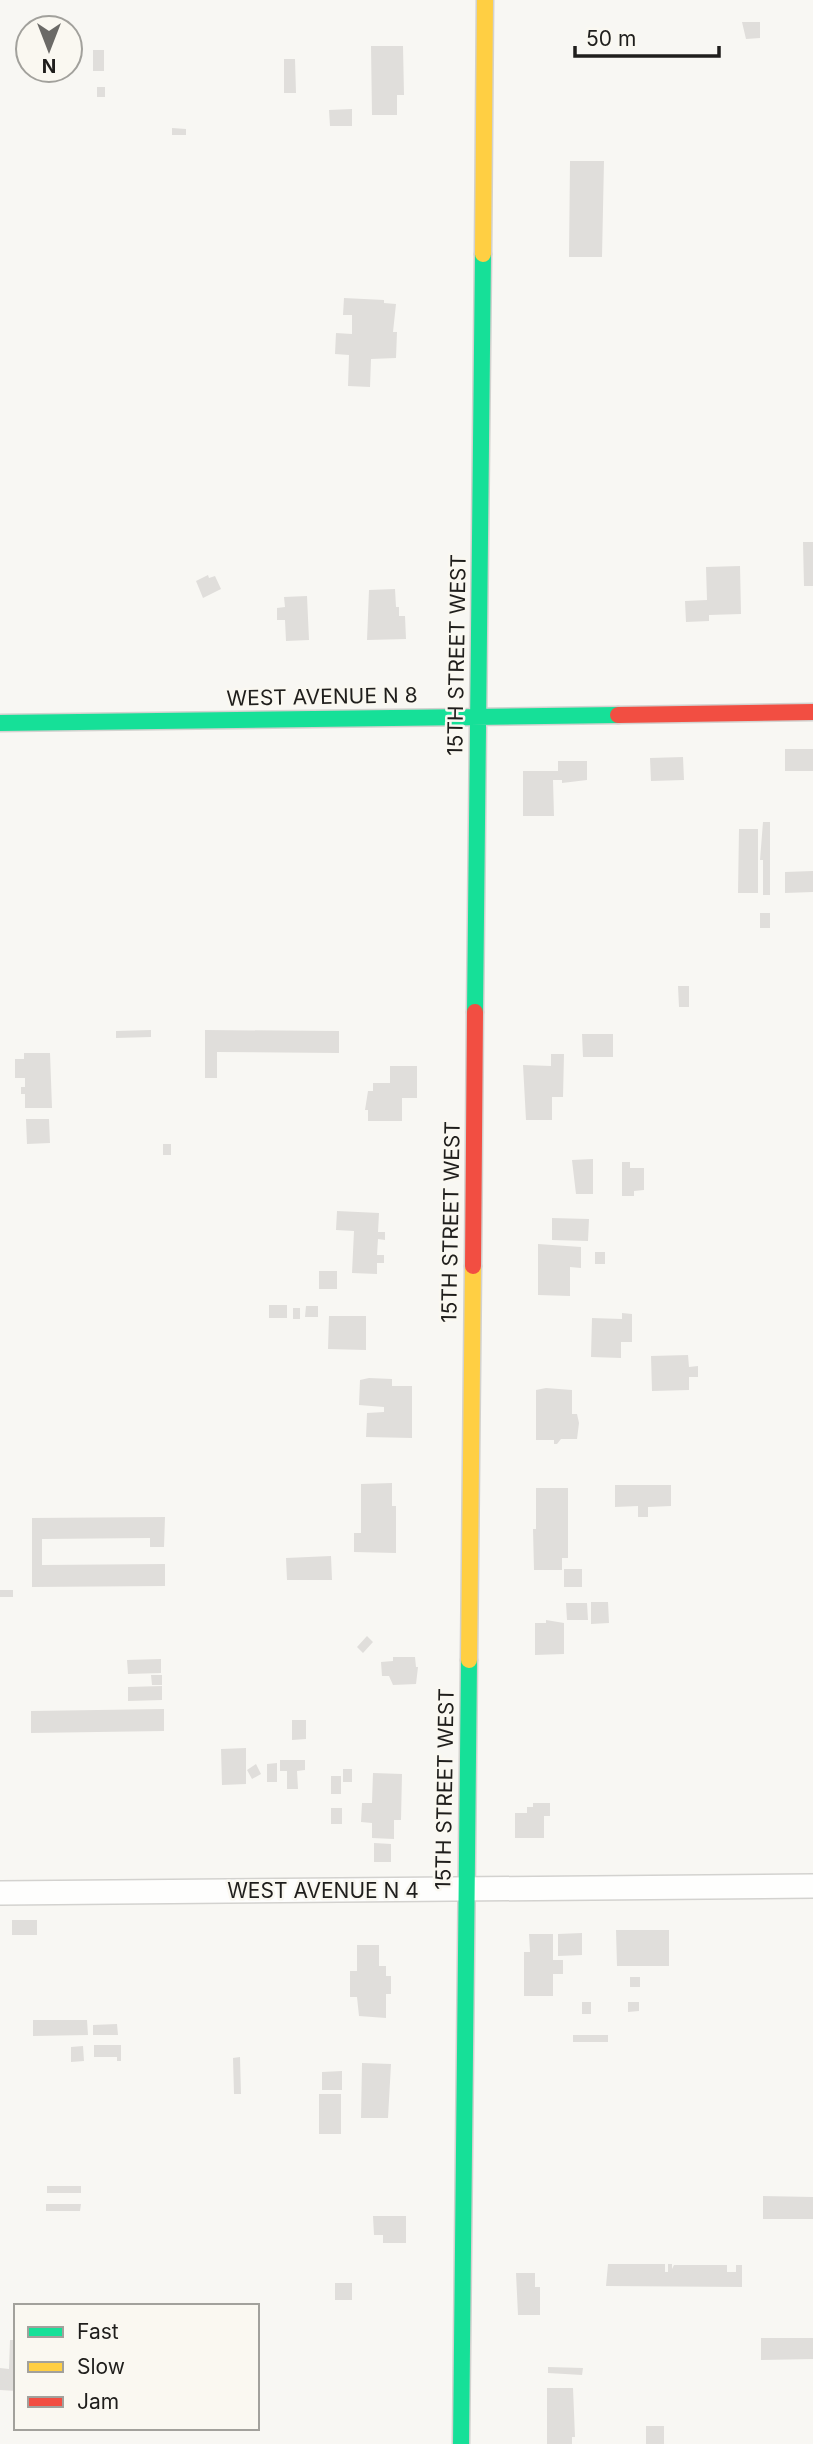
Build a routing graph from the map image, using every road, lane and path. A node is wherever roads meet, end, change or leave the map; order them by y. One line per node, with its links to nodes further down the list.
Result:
1 (485, 0): 3 (street, 15TH STREET WEST)
2 (813, 712): 3 (street, WEST AVENUE N 8)
3 (478, 715): 4 (street, WEST AVENUE N 8); 6 (street, 15TH STREET WEST)
4 (0, 723)
5 (813, 1886): 6 (street, WEST AVENUE N 4)
6 (465, 1890): 7 (street, WEST AVENUE N 4); 8 (street, 15TH STREET WEST)
7 (0, 1893)
8 (461, 2444)

